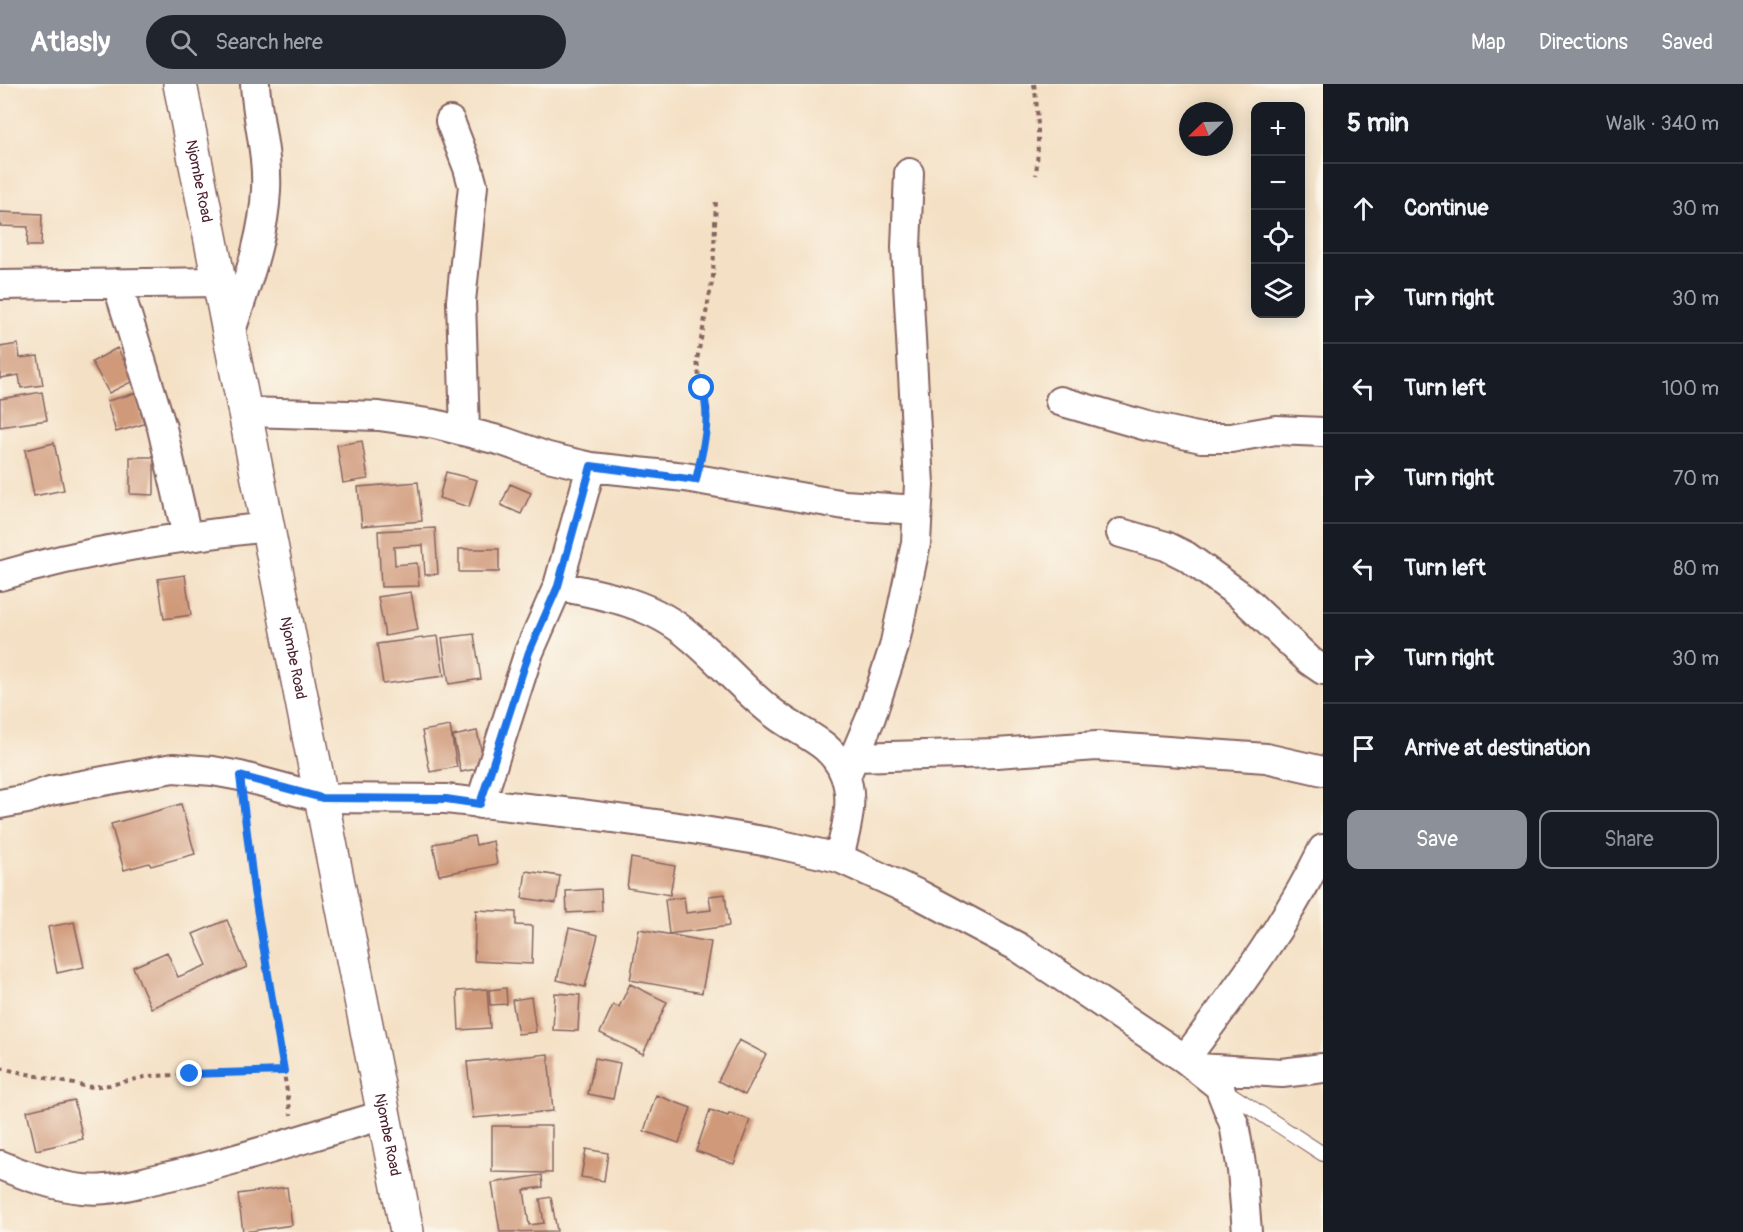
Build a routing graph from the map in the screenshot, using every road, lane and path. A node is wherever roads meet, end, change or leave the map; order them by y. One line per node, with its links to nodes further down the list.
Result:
1 (180, 84): 8 (highway, Njombe Road)
2 (255, 84): 11 (street)
3 (1034, 84): 6 (path)
4 (450, 121): 14 (street)
5 (909, 173): 18 (street)
6 (1036, 175)
7 (716, 198): 17 (path)
8 (220, 282): 9 (street); 11 (highway, Njombe Road)
9 (117, 283): 10 (street); 21 (street)
10 (0, 285)
11 (230, 334): 13 (highway, Njombe Road)
12 (1060, 401): 15 (street)
13 (245, 412): 14 (street); 19 (highway, Njombe Road)
14 (465, 431): 16 (street)
15 (1323, 432)
16 (591, 466): 17 (street); 23 (street)
17 (696, 480): 18 (street)
18 (917, 510): 25 (street)
19 (268, 527): 21 (street); 28 (highway, Njombe Road)
20 (1121, 533): 24 (street)
21 (186, 536): 22 (street)
22 (0, 576)
23 (558, 586): 25 (street); 30 (street)
24 (1323, 670)
25 (850, 766): 26 (street); 32 (street)
26 (1323, 771)
27 (240, 776): 28 (street); 29 (street); 35 (path)
28 (322, 798): 30 (street); 37 (highway, Njombe Road)
29 (0, 804)
30 (480, 804): 32 (street)
31 (1323, 849): 36 (street)
32 (839, 858): 36 (street)
33 (0, 1068): 35 (path)
34 (1323, 1068): 36 (street)
35 (284, 1071): 38 (path)
36 (1201, 1071): 39 (lane); 42 (street)
37 (384, 1115): 38 (street); 41 (highway, Njombe Road)
38 (294, 1140): 40 (street)
39 (1323, 1154)
40 (0, 1165)
41 (407, 1232)
42 (1247, 1232)

